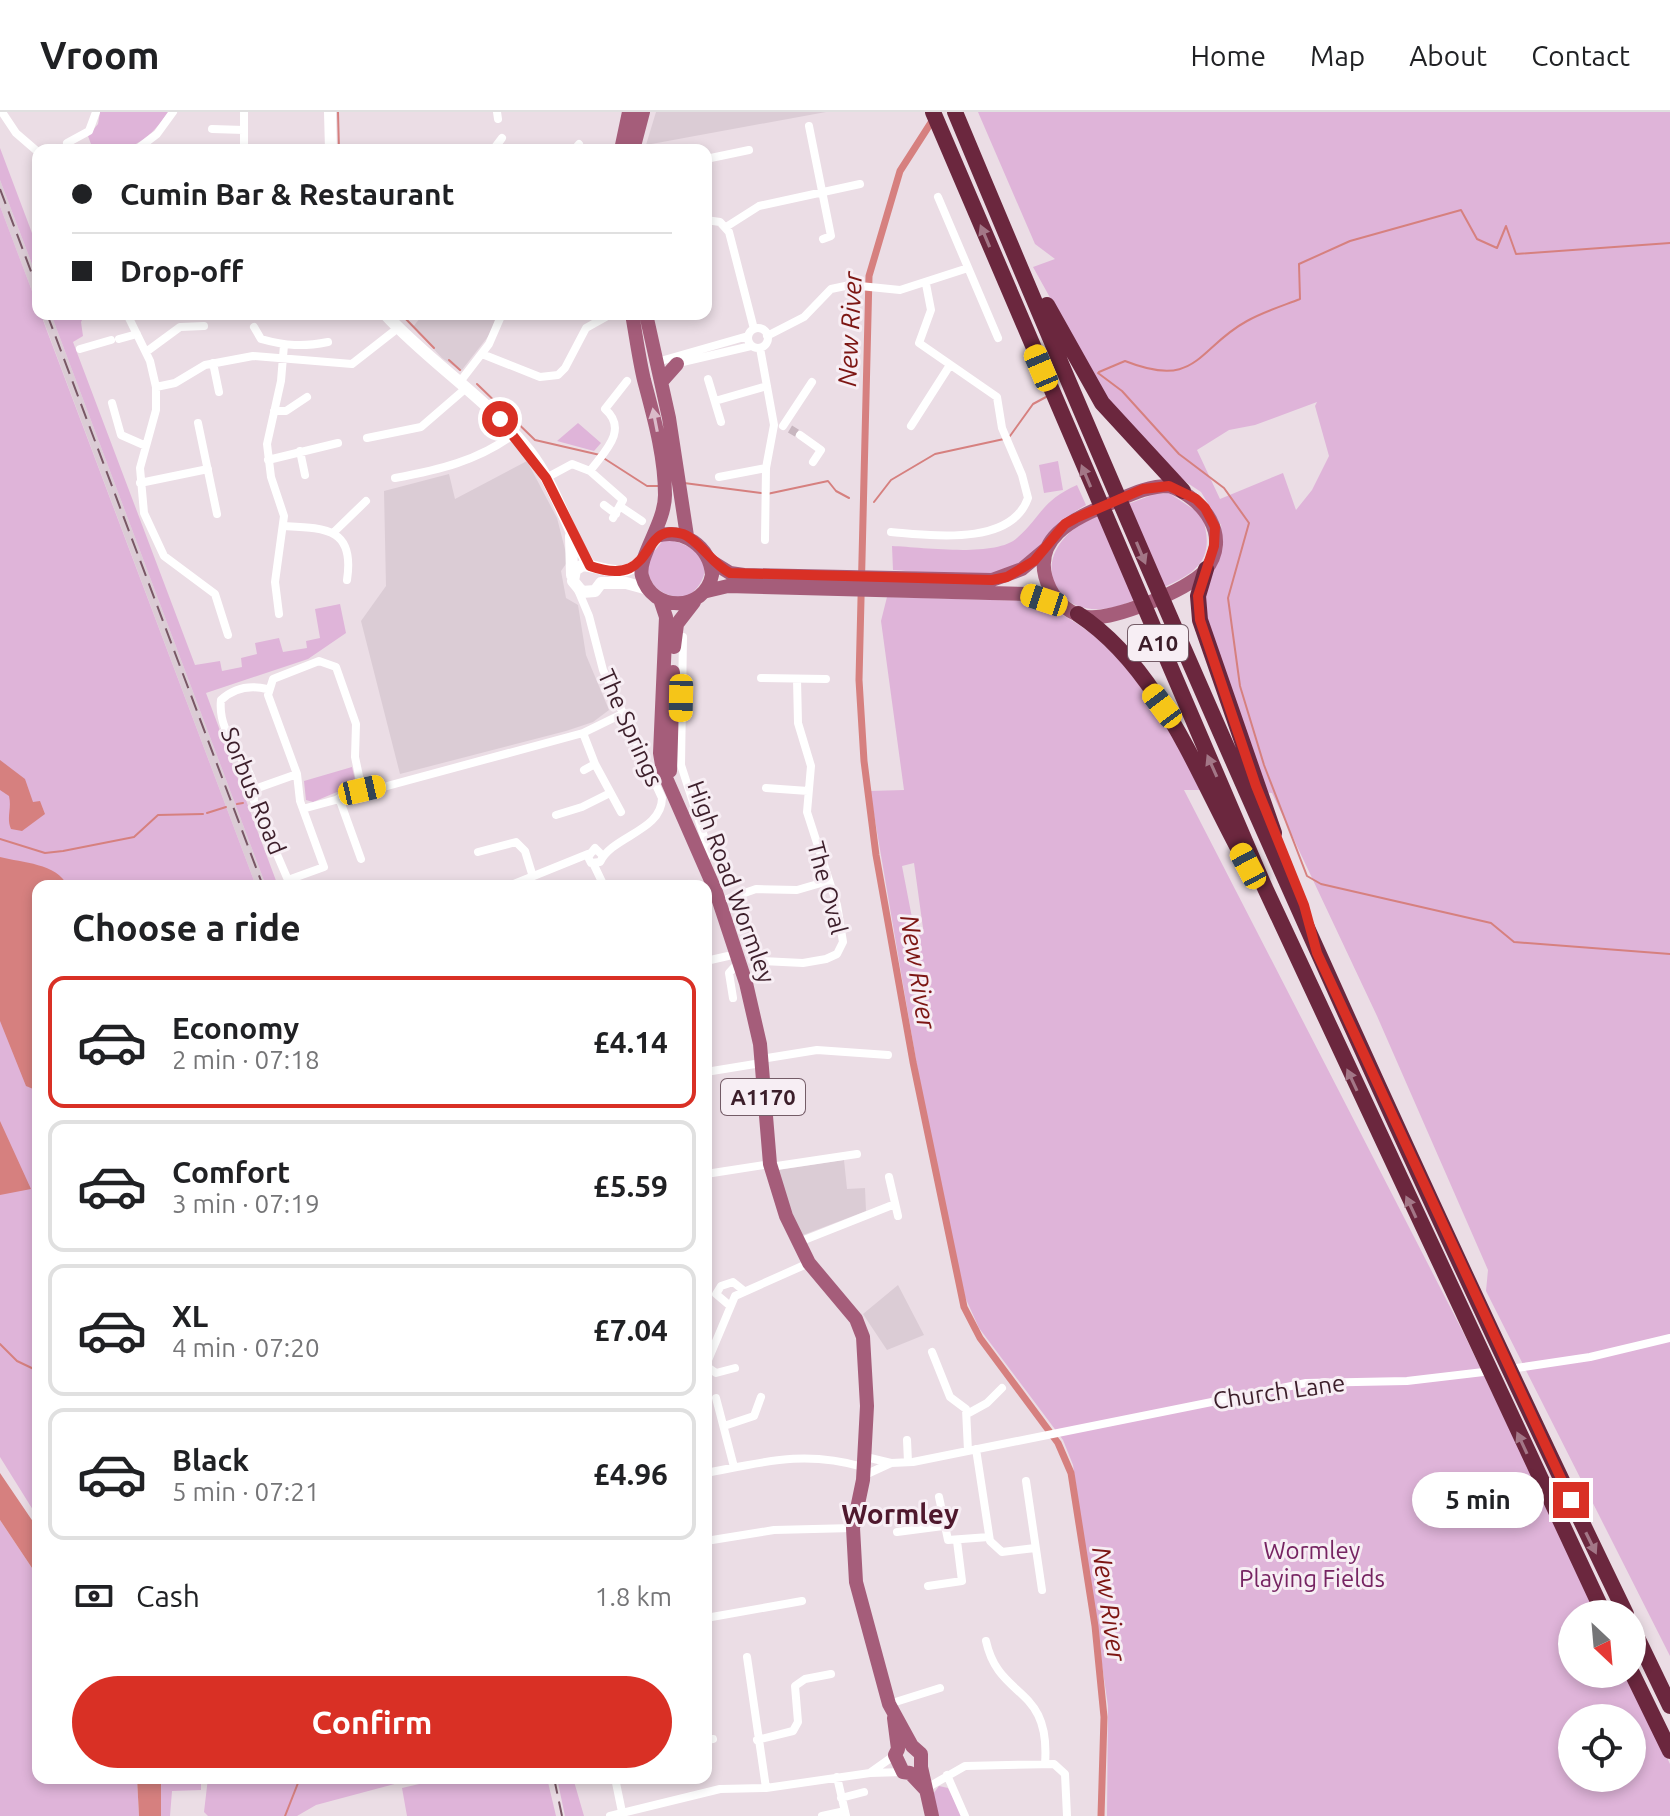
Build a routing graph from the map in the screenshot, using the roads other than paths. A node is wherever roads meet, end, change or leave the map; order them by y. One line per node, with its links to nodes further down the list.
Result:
1 (2, 112): 21 (street)
2 (96, 112): 14 (street)
3 (173, 112): 15 (street)
4 (244, 112): 12 (street)
5 (330, 112): 17 (main road)
6 (629, 112): 19 (main road)
7 (643, 112): 20 (main road)
8 (933, 112): 151 (highway, A10, one-way to 8)
9 (956, 112): 30 (highway, A10)
10 (809, 126): 25 (street)
11 (212, 129): 12 (street)
12 (244, 130): 16 (street)
13 (502, 138): 18 (street)
14 (67, 143)
15 (150, 144)
16 (244, 144)
17 (331, 144)
18 (498, 144)
19 (622, 144)
20 (635, 144)
21 (32, 147)
22 (749, 150): 23 (street)
23 (712, 158)
24 (860, 184): 25 (street)
25 (822, 191): 28 (street); 29 (street)
26 (938, 197): 31 (street)
27 (712, 220): 28 (street)
28 (726, 227): 45 (street)
29 (831, 235)
30 (1013, 250): 88 (highway); 153 (highway, A10, one-way to 153)
31 (968, 268): 32 (street); 44 (street)
32 (926, 284): 43 (street); 54 (street)
33 (130, 320): 42 (street)
34 (391, 320): 41 (main road)
35 (499, 320): 50 (street)
36 (600, 320): 50 (street)
37 (634, 320): 55 (main road)
38 (647, 320): 55 (main road)
39 (204, 326): 49 (street)
40 (254, 327): 47 (street)
41 (398, 328): 51 (street); 59 (main road)
42 (137, 334): 48 (street); 49 (street)
43 (767, 336): 45 (street); 45 (street)
44 (998, 338)
45 (753, 340): 53 (street); 55 (street); 60 (street)
46 (328, 342): 47 (street)
47 (284, 345): 51 (street)
48 (80, 349)
49 (146, 352): 61 (street)
50 (482, 354): 59 (street)
51 (283, 361): 52 (street); 66 (street)
52 (213, 363): 61 (street); 62 (street)
53 (677, 364): 55 (main road)
54 (950, 365): 70 (street); 97 (street)
55 (654, 368): 86 (main road); 86 (main road, one-way to 55)
56 (708, 379): 64 (street)
57 (627, 381): 81 (street)
58 (812, 382): 69 (street)
59 (462, 386): 71 (main road); 73 (street)
60 (767, 386): 64 (street); 69 (street)
61 (156, 387): 75 (street)
62 (219, 392)
63 (307, 397): 66 (street)
64 (715, 401): 67 (street)
65 (112, 403): 75 (street)
66 (274, 411): 77 (street)
67 (721, 422)
68 (198, 423): 80 (street)
69 (782, 426): 79 (street)
70 (911, 426)
71 (514, 434): 84 (street); 85 (main road)
72 (800, 435): 78 (street)
73 (367, 438)
74 (338, 443): 76 (street)
75 (146, 446): 87 (street)
76 (300, 451): 77 (street); 82 (street)
77 (268, 460): 95 (street)
78 (813, 462)
79 (766, 468): 83 (street); 101 (street)
80 (208, 469): 87 (street); 93 (street)
81 (590, 471): 85 (street); 92 (street)
82 (305, 475)
83 (719, 477)
84 (395, 478)
85 (546, 478): 96 (main road)
86 (671, 478): 89 (main road)
87 (140, 483): 120 (street)
88 (1183, 491): 102 (main road, A10); 106 (main road)
89 (672, 494): 99 (main road); 100 (main road)
90 (366, 501): 98 (street)
91 (604, 505): 92 (street)
92 (617, 513): 94 (street)
93 (217, 514)
94 (642, 521)
95 (284, 526): 98 (street); 117 (street)
96 (571, 529): 105 (main road); 107 (main road)
97 (891, 532)
98 (333, 533): 108 (street)
99 (656, 536): 100 (main road); 103 (main road)
100 (687, 536): 104 (main road)
101 (765, 540)
102 (1047, 548): 110 (main road, A10); 116 (main road)
103 (643, 560): 105 (main road); 114 (main road)
104 (709, 560): 109 (main road, A10); 113 (main road)
105 (590, 564): 107 (main road); 111 (main road)
106 (1206, 569): 118 (main road, A10); 153 (highway)
107 (572, 575): 112 (main road)
108 (347, 580)
109 (843, 583): 110 (main road, A10); 113 (main road, A10)
110 (879, 584): 116 (main road, A10)
111 (598, 587): 112 (main road); 114 (main road); 119 (street)
112 (578, 590): 119 (street, The Springs)
113 (707, 591): 115 (main road)
114 (654, 594): 115 (main road); 127 (main road, A1170)
115 (694, 602): 127 (main road, A1170)
116 (1061, 605): 118 (main road, A10)
117 (279, 614)
118 (1078, 614): 151 (highway)
119 (589, 616): 126 (street, The Springs)
120 (228, 635)
121 (683, 637): 127 (street)
122 (761, 678): 123 (street)
123 (797, 679): 124 (street); 135 (street, The Oval)
124 (826, 679)
125 (267, 689): 131 (street); 133 (street, Sorbus Road); 134 (street)
126 (624, 713): 128 (street); 143 (street, The Springs)
127 (671, 720): 142 (street); 148 (main road, High Road Wormley / A1170)
128 (583, 733): 129 (street); 134 (street)
129 (595, 764): 130 (street); 136 (street)
130 (584, 770)
131 (297, 774): 133 (street); 138 (street)
132 (766, 788): 135 (street)
133 (255, 789): 138 (street, Sorbus Road)
134 (362, 790): 137 (street)
135 (808, 791): 149 (street, The Oval)
136 (610, 793): 139 (street); 140 (street)
137 (339, 798): 138 (street); 144 (street)
138 (306, 808)
139 (621, 812)
140 (556, 815)
141 (478, 852): 145 (street)
142 (710, 855)
143 (595, 858): 145 (street); 147 (street)
144 (361, 859)
145 (533, 877): 146 (street)
146 (525, 880)
147 (602, 880)
148 (710, 880)
149 (828, 881): 152 (street); 156 (street, The Oval)
150 (712, 885): 152 (main road, High Road Wormley / A1170)
151 (1265, 888): 201 (highway, A10, one-way to 151)
152 (719, 902): 154 (main road, High Road Wormley / A1170)
153 (1317, 953): 202 (highway, A10, one-way to 202)
154 (734, 959): 155 (street); 157 (street); 159 (main road, High Road Wormley / A1170)
155 (712, 961)
156 (760, 961)
157 (733, 998)
158 (888, 1055): 159 (street)
159 (761, 1061): 160 (street); 162 (main road, High Road Wormley / A1170)
160 (712, 1071)
161 (857, 1154): 162 (street)
162 (770, 1166): 163 (street); 167 (main road, High Road Wormley / A1170)
163 (712, 1173)
164 (889, 1177): 165 (street)
165 (895, 1204): 166 (street); 167 (street)
166 (898, 1216)
167 (798, 1243): 168 (main road, High Road Wormley / A1170)
168 (809, 1263): 169 (street); 188 (main road, High Road Wormley / A1170)
169 (743, 1290): 171 (street); 172 (street)
170 (712, 1292): 171 (street)
171 (716, 1294): 172 (street)
172 (729, 1305): 174 (street)
173 (1670, 1338): 184 (street, Church Lane)
174 (712, 1350)
175 (932, 1352): 181 (street)
176 (735, 1368): 177 (street)
177 (712, 1370)
178 (1002, 1388): 181 (street)
179 (761, 1397): 182 (street)
180 (716, 1398): 182 (street)
181 (967, 1414): 184 (street)
182 (724, 1426): 187 (street)
183 (907, 1440): 185 (street)
184 (972, 1450): 185 (street, Church Lane); 195 (street)
185 (908, 1462): 186 (street, Church Lane)
186 (891, 1463): 188 (street, Church Lane); 188 (street, Church Lane)
187 (734, 1467): 188 (street); 189 (street)
188 (866, 1470): 193 (main road, High Road Wormley)
189 (712, 1472)
190 (1026, 1481): 198 (street)
191 (939, 1497): 192 (street)
192 (943, 1526): 194 (street); 197 (street)
193 (853, 1528): 196 (street); 212 (main road, High Road Wormley)
194 (897, 1532)
195 (989, 1537): 197 (street); 198 (street)
196 (712, 1540)
197 (957, 1541): 199 (street)
198 (1035, 1548): 200 (street)
199 (928, 1586)
200 (1042, 1590)
201 (1597, 1600)
202 (1619, 1600)
203 (802, 1601): 204 (street)
204 (712, 1617)
205 (986, 1641): 216 (street)
206 (1646, 1656): 211 (highway)
207 (747, 1657): 213 (street)
208 (831, 1674): 213 (street)
209 (940, 1688): 212 (street)
210 (1639, 1688): 215 (highway)
211 (1670, 1706)
212 (892, 1711): 214 (main road, High Road Wormley)
213 (757, 1740): 221 (street)
214 (901, 1750): 217 (street); 218 (main road); 218 (main road)
215 (1670, 1751)
216 (1045, 1764): 218 (street); 230 (street)
217 (870, 1773): 218 (street); 219 (street)
218 (924, 1776): 228 (main road); 229 (street)
219 (837, 1777): 221 (street); 223 (street)
220 (616, 1784): 224 (street)
221 (766, 1788): 224 (street)
222 (864, 1792): 223 (street)
223 (841, 1798): 225 (street)
224 (622, 1812): 226 (street)
225 (845, 1814): 227 (street)
226 (610, 1816)
227 (822, 1816)
228 (932, 1816)
229 (965, 1816)
230 (1067, 1816)

